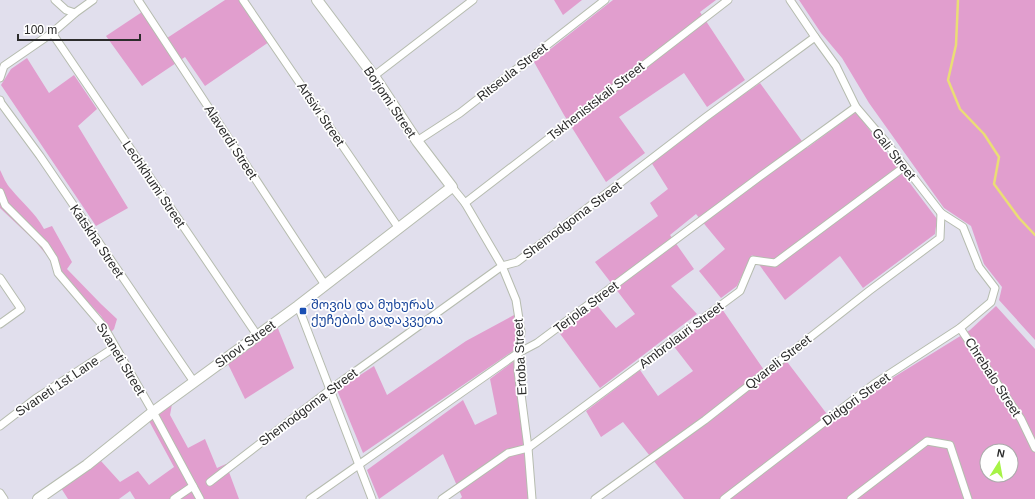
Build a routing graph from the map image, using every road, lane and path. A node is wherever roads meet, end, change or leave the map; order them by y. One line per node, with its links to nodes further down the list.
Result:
1 (55, 0): 10 (street)
2 (93, 0): 10 (street)
3 (138, 0): 27 (street, Alaverdi Street)
4 (243, 0): 24 (street, Artsivi Street)
5 (473, 0): 14 (street)
6 (605, 0): 18 (street, Ritseula Street)
7 (728, 0): 22 (street, Tskhenistskali Street)
8 (790, 0): 12 (street, Gali Street)
9 (321, 2): 14 (street, Borjomi Street)
10 (75, 13): 11 (street)
11 (52, 33): 13 (street); 32 (street, Lechkhumi Street)
12 (814, 37): 17 (street, Gali Street); 25 (street, Shemodgoma Street)
13 (2, 63): 15 (street)
14 (374, 76): 18 (street, Borjomi Street)
15 (0, 78)
16 (0, 100): 35 (street, Katskha Street)
17 (856, 107): 19 (street, Gali Street); 34 (street, Terjola Street)
18 (417, 141): 20 (street, Borjomi Street)
19 (904, 167): 23 (street, Gali Street); 39 (street, Ambrolauri Street)
20 (452, 187): 22 (street, Borjomi Street); 24 (street, Shovi Street)
21 (0, 192): 33 (street, Svaneti Street)
22 (465, 203): 25 (street, Ertoba Street)
23 (941, 213): 28 (street, Gali Street); 53 (street, Qvareli Street)
24 (398, 227): 27 (street, Shovi Street)
25 (502, 266): 34 (street, Ertoba Street); 36 (street, Shemodgoma Street)
26 (0, 278): 30 (street)
27 (325, 285): 29 (street, Shovi Street)
28 (990, 302): 31 (street, Didgori Street)
29 (298, 306): 32 (street, Shovi Street); 36 (street)
30 (0, 324)
31 (960, 328): 40 (street, Chrebalo Street); 54 (street, Didgori Street)
32 (257, 335): 35 (street, Shovi Street)
33 (115, 347): 37 (street, Svaneti Street); 38 (street, Svaneti 1st Lane)
34 (518, 353): 39 (street, Ertoba Street); 41 (street, Terjola Street)
35 (194, 382): 37 (street, Shovi Street)
36 (331, 390): 41 (street); 42 (street, Shemodgoma Street)
37 (153, 412): 43 (street, Svaneti Street); 46 (street, Shovi Street)
38 (0, 426)
39 (528, 448): 51 (street, Ambrolauri Street); 52 (street, Ertoba Street)
40 (1035, 448)
41 (358, 464): 49 (street, Terjola Street); 50 (street)
42 (210, 482)
43 (193, 486): 47 (street); 48 (street, Svaneti Street)
44 (0, 493): 45 (street)
45 (4, 499)
46 (38, 499)
47 (174, 499)
48 (200, 499)
49 (310, 499)
50 (372, 499)
51 (442, 499)
52 (532, 499)
53 (595, 499)
54 (724, 499)
55 (851, 499): 56 (street)
56 (968, 499)

